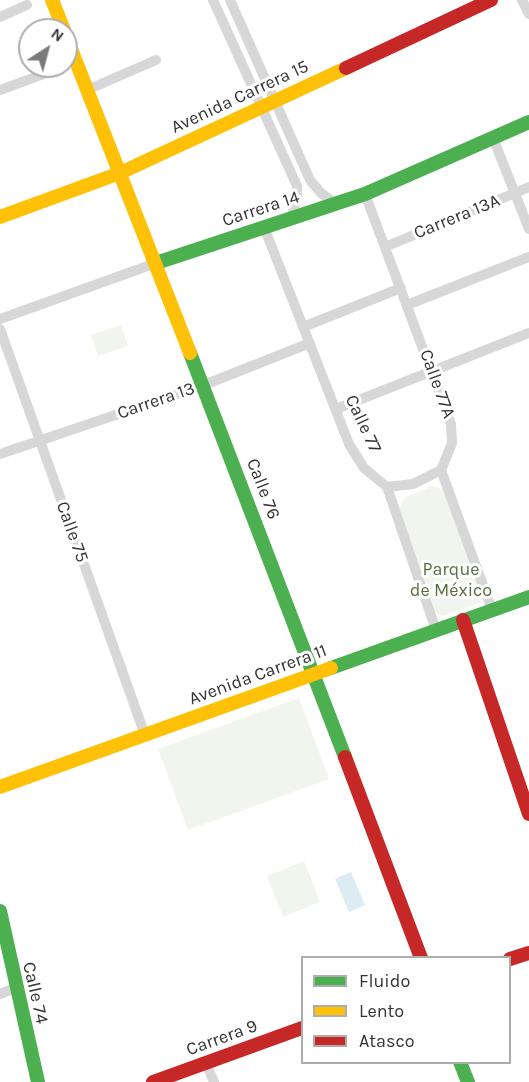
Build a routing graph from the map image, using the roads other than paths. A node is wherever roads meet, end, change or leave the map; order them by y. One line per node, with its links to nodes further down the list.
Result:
1 (52, 0): 9 (main road)
2 (213, 0): 16 (street)
3 (230, 0): 15 (street)
4 (491, 0): 15 (main road, Avenida Carrera 15)
5 (522, 0): 7 (street)
6 (27, 5): 8 (street)
7 (529, 14)
8 (0, 17)
9 (59, 18)
10 (156, 60): 14 (street)
11 (33, 78): 13 (street)
12 (78, 78): 14 (main road, Calle 76)
13 (0, 90)
14 (87, 90): 19 (main road, Calle 76)
15 (275, 100): 16 (main road, Avenida Carrera 15); 23 (street)
16 (262, 107): 19 (main road, Avenida Carrera 15); 25 (street)
17 (529, 122): 18 (main road, Carrera 14)
18 (493, 138): 21 (street); 22 (main road, Carrera 14)
19 (120, 172): 24 (main road, Avenida Carrera 15); 30 (main road, Calle 76)
20 (529, 187): 21 (street, Carrera 13A)
21 (514, 193): 27 (street); 28 (street, Carrera 13A)
22 (365, 194): 23 (main road, Carrera 14); 28 (street, Calle 77A)
23 (336, 204): 25 (main road, Carrera 14)
24 (0, 218)
25 (291, 218): 26 (main road, Carrera 14)
26 (264, 227): 30 (main road, Carrera 14); 34 (street, Calle 77)
27 (529, 229)
28 (385, 247): 31 (street, Calle 77A)
29 (529, 258): 32 (street)
30 (156, 263): 33 (street, Carrera 14); 39 (main road, Calle 76)
31 (401, 288): 32 (street, Calle 77A); 34 (street)
32 (407, 304): 38 (street, Calle 77A)
33 (0, 319)
34 (303, 327): 37 (street, Calle 77)
35 (0, 329): 41 (street, Calle 75)
36 (529, 333): 38 (street)
37 (310, 343): 39 (street, Carrera 13); 40 (street, Calle 77)
38 (433, 371): 40 (street); 43 (street, Calle 77A)
39 (204, 385): 41 (street, Carrera 13); 49 (main road, Calle 76)
40 (336, 409): 44 (street, Calle 77)
41 (39, 440): 42 (street, Carrera 13); 50 (street, Calle 75)
42 (0, 454)
43 (441, 470): 44 (street); 46 (street)
44 (387, 487): 48 (street)
45 (529, 597): 46 (main road, Avenida Carrera 11)
46 (492, 610): 47 (main road, Avenida Carrera 11)
47 (463, 620): 48 (main road, Avenida Carrera 11); 52 (main road)
48 (436, 630): 49 (main road, Avenida Carrera 11)
49 (315, 674): 50 (main road, Avenida Carrera 11); 55 (main road, Calle 76)
50 (145, 735): 51 (main road, Avenida Carrera 11)
51 (0, 787)
52 (529, 814)
53 (0, 911): 57 (main road, Calle 74)
54 (529, 953): 56 (main road)
55 (421, 956)
56 (511, 959)
57 (15, 988): 58 (street); 62 (main road, Calle 74)
58 (0, 994)
59 (301, 1029): 60 (main road, Carrera 9)
60 (206, 1062): 63 (main road, Carrera 9); 64 (street)
61 (461, 1064): 65 (main road)
62 (38, 1082)
63 (153, 1082)
64 (214, 1082)
65 (468, 1082)

